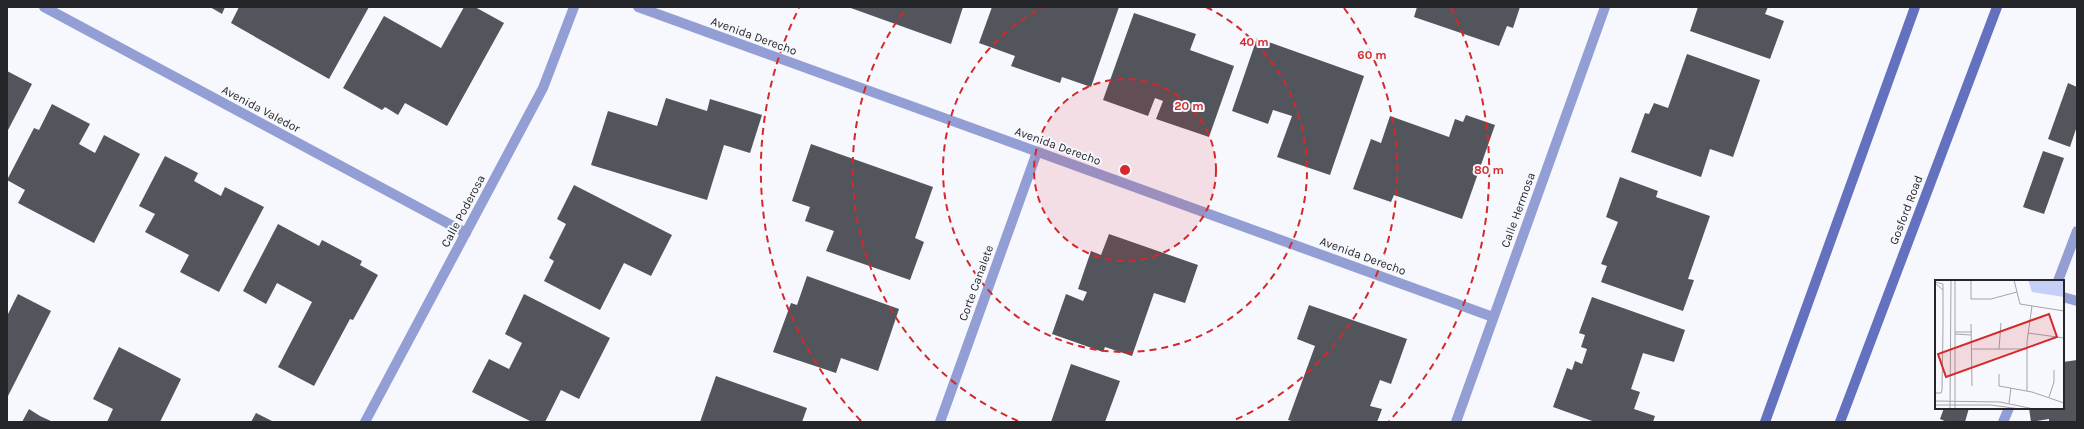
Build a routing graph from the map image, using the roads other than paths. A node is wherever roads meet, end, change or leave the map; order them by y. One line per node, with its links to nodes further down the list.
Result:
1 (44, 7): 9 (street, Avenida Valedor)
2 (574, 7): 9 (street, Calle Poderosa)
3 (638, 7): 7 (street, Avenida Derecho)
4 (1605, 7): 13 (street, Calle Hermosa)
5 (1915, 7): 18 (main road)
6 (1997, 7): 19 (main road, Gosford Road)
7 (1037, 152): 13 (street, Avenida Derecho); 16 (street, Corte Canalete)
8 (2077, 231): 10 (street)
9 (466, 233): 15 (street, Calle Poderosa)
10 (2058, 280)
11 (2064, 297): 12 (street)
12 (2077, 301)
13 (1493, 317): 17 (street, Calle Hermosa)
14 (2009, 409): 20 (street)
15 (365, 422)
16 (940, 422)
17 (1456, 422)
18 (1765, 422)
19 (1840, 422)
20 (2003, 422)

